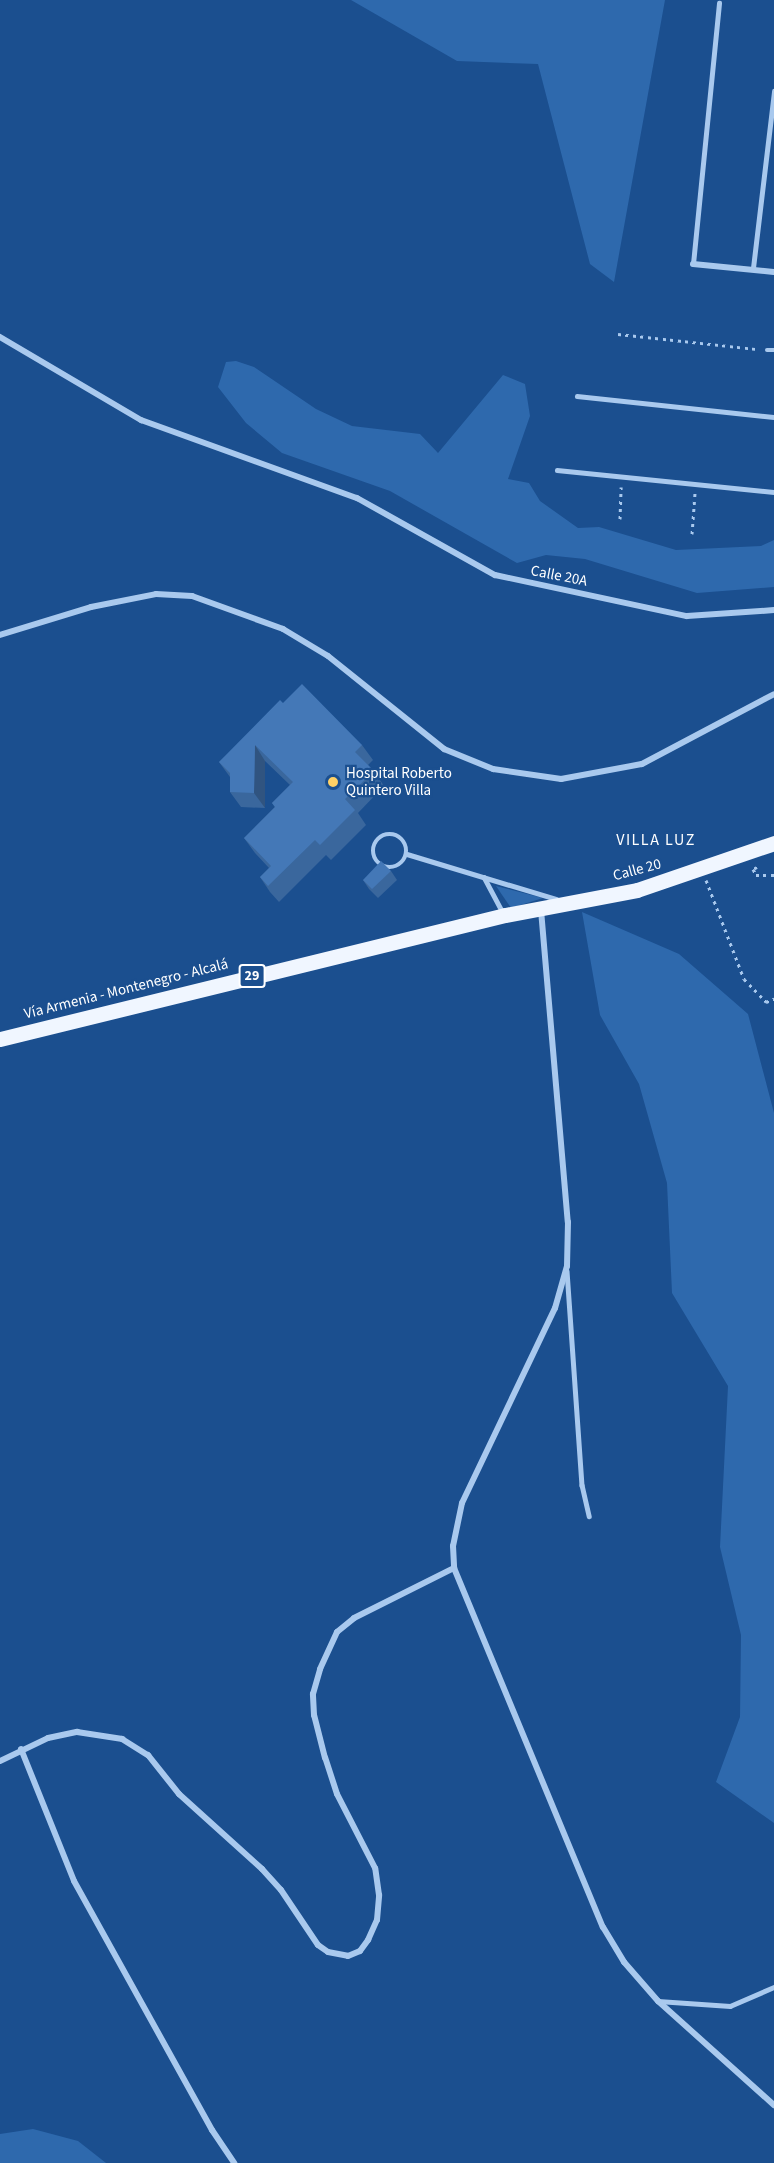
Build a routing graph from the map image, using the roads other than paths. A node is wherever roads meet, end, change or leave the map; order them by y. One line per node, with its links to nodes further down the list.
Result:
1 (719, 3): 3 (lane)
2 (774, 91): 4 (lane)
3 (693, 264): 4 (street)
4 (753, 268): 5 (street)
5 (774, 272)
6 (0, 337): 13 (street, Calle 20A)
7 (767, 350): 8 (lane)
8 (774, 350)
9 (577, 396): 10 (lane)
10 (774, 417)
11 (557, 470): 12 (lane)
12 (774, 492)
13 (774, 610)
14 (0, 635): 15 (street)
15 (774, 694)
16 (774, 843): 19 (main road, Calle 20)
17 (406, 854): 17 (lane); 18 (lane)
18 (484, 877): 19 (lane); 21 (lane)
19 (572, 904): 20 (main road, Calle 20)
20 (541, 910): 21 (main road, Calle 20); 23 (street)
21 (505, 915): 22 (main road, Vía Armenia - Montenegro - Alcalá / 29)
22 (0, 1039)
23 (567, 1266): 24 (lane); 25 (street)
24 (589, 1516)
25 (454, 1568): 26 (street); 29 (street)
26 (21, 1749): 27 (street); 31 (street)
27 (0, 1761)
28 (774, 1987): 29 (lane)
29 (658, 2001): 30 (street)
30 (774, 2105)
31 (234, 2163)

